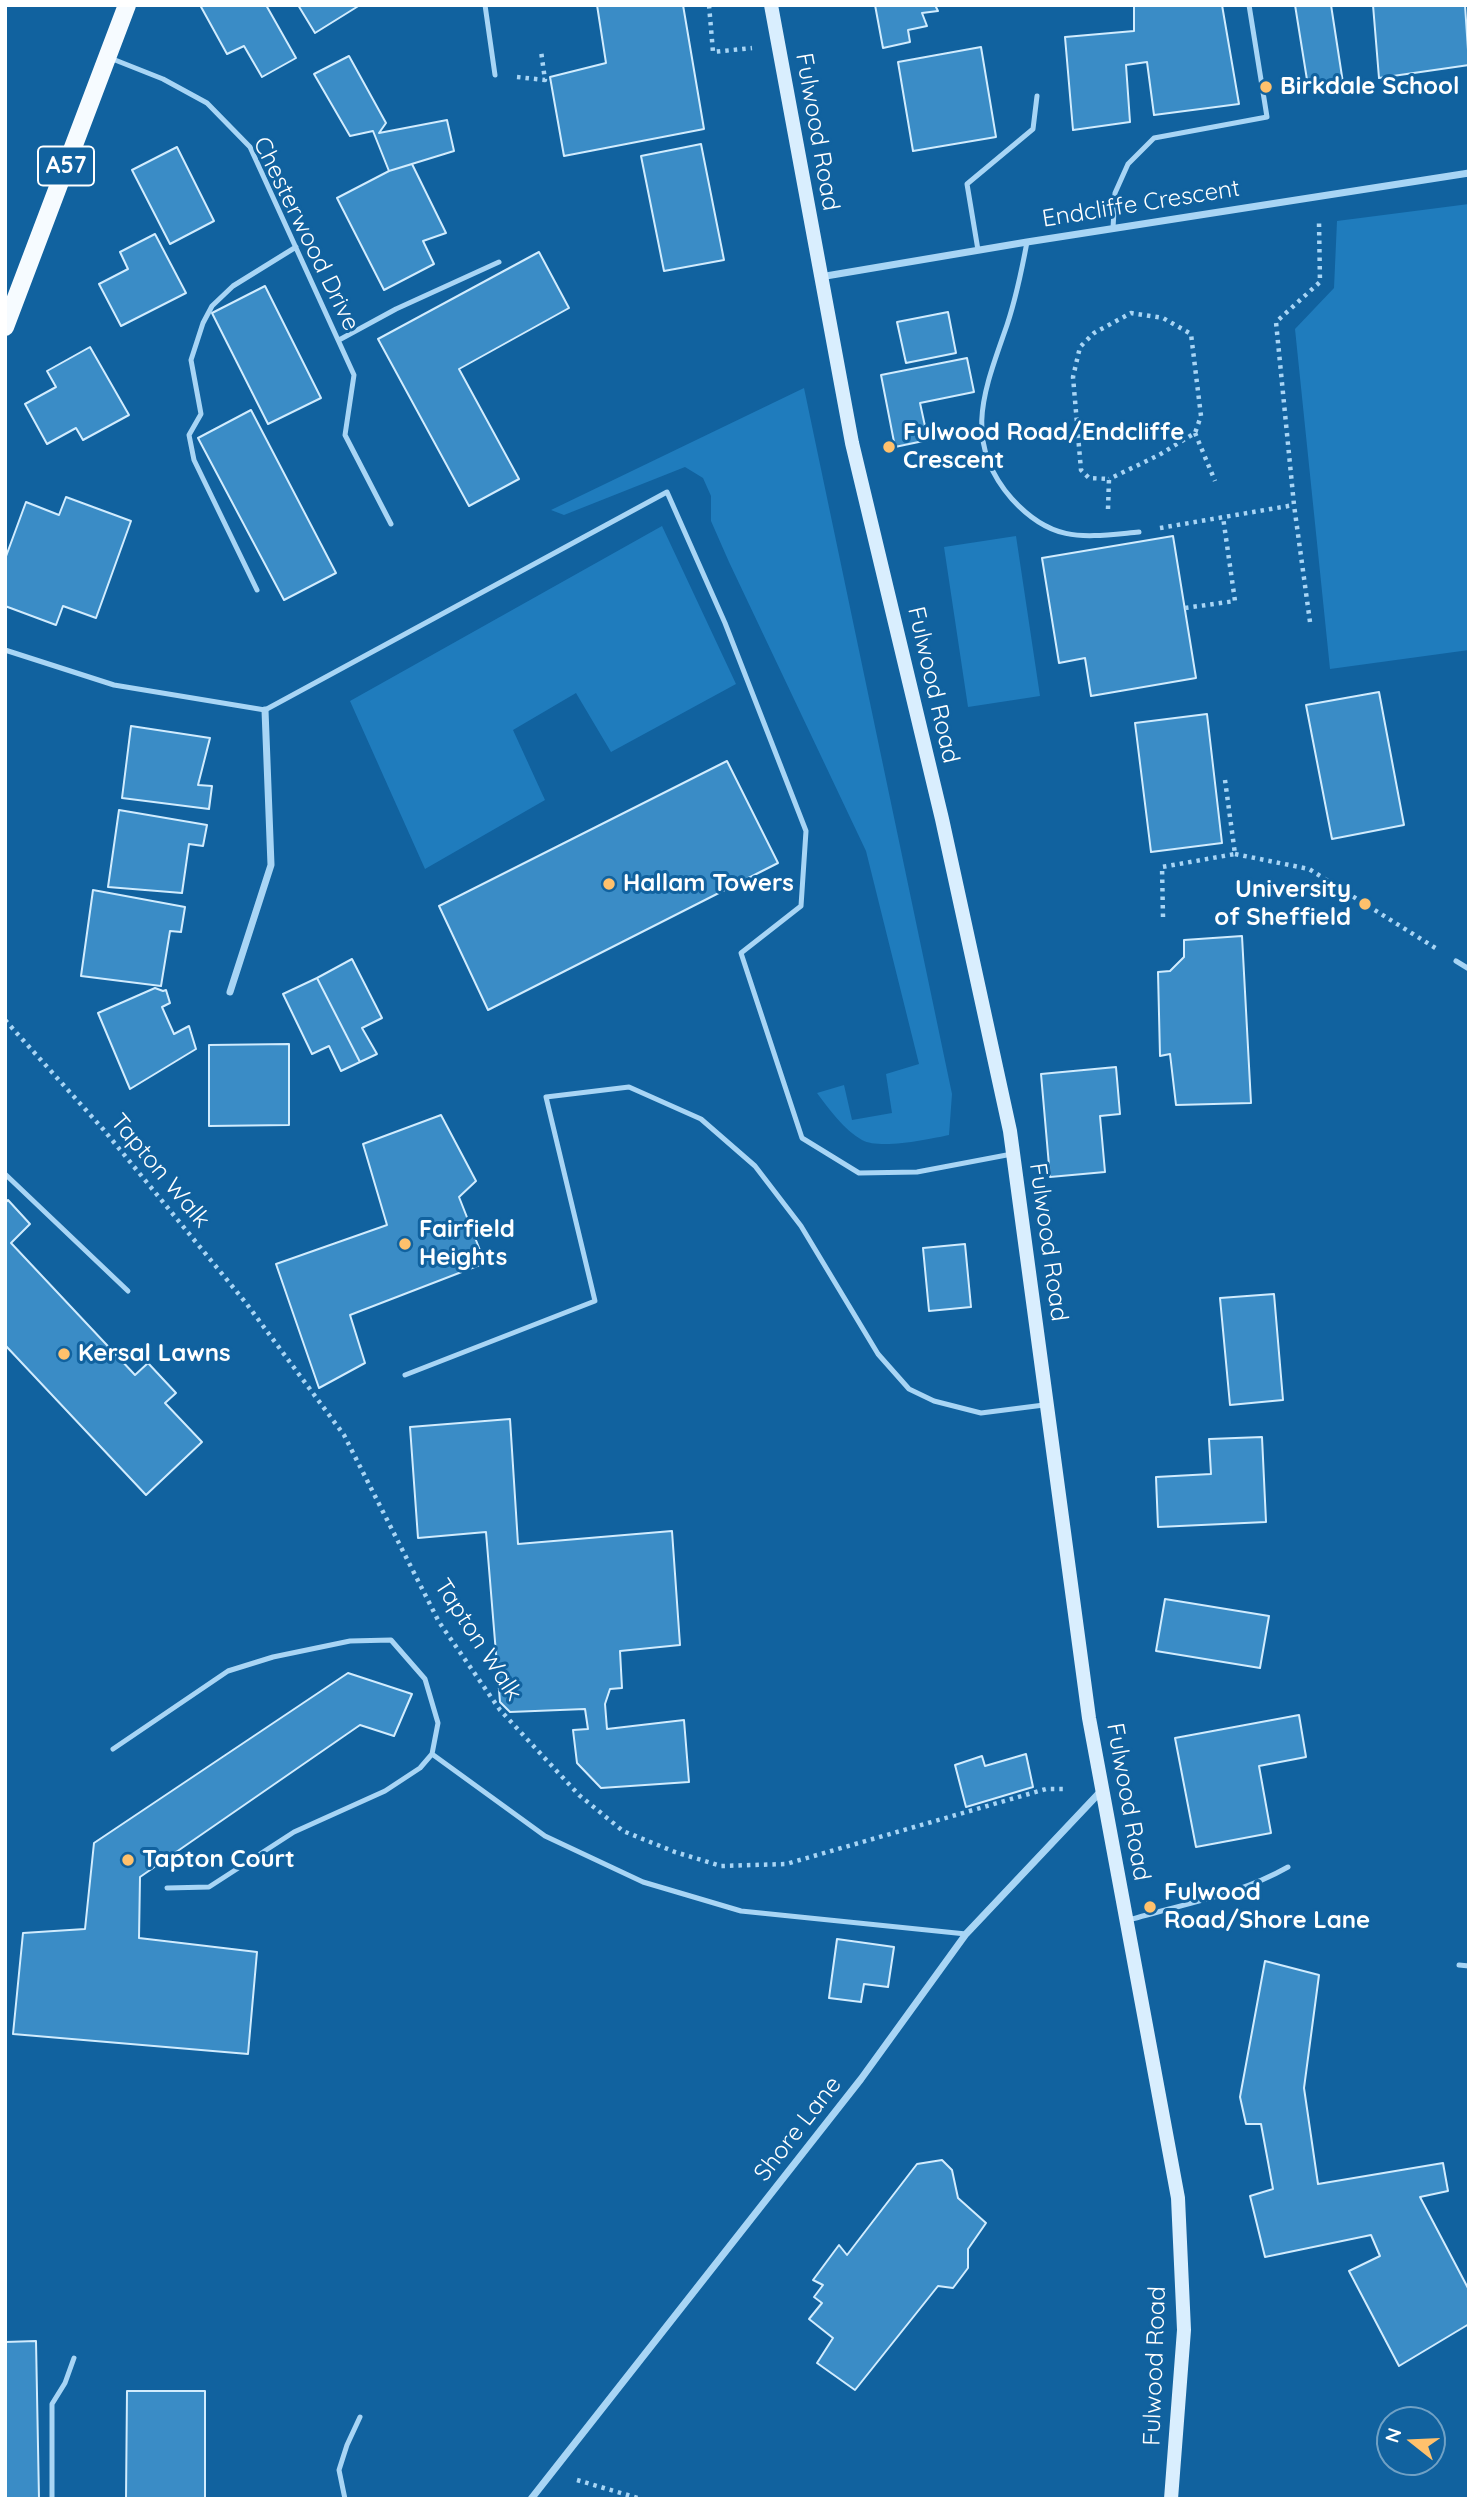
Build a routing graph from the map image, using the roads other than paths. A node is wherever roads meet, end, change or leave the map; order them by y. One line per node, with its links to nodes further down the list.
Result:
1 (127, 5): 5 (main road, A57)
2 (485, 5): 6 (lane)
3 (771, 5): 14 (street, Fulwood Road)
4 (1249, 5): 9 (lane)
5 (107, 57): 11 (lane, Chesterwood Drive); 15 (main road, A57)
6 (495, 75)
7 (1037, 96): 12 (lane)
8 (1469, 173): 9 (street, Endcliffe Crescent)
9 (1113, 228): 10 (street, Endcliffe Crescent)
10 (1027, 242): 12 (street, Endcliffe Crescent); 18 (lane)
11 (296, 247): 16 (lane, Chesterwood Drive); 19 (lane)
12 (978, 250): 14 (street, Endcliffe Crescent)
13 (499, 262): 16 (lane)
14 (820, 277): 25 (street, Fulwood Road)
15 (5, 327)
16 (339, 340): 17 (lane, Chesterwood Drive)
17 (391, 524)
18 (1139, 531)
19 (257, 590)
20 (5, 650): 21 (lane)
21 (265, 710): 24 (street); 25 (lane)
22 (1456, 961): 23 (lane)
23 (1469, 969)
24 (230, 992)
25 (1013, 1154): 29 (street, Fulwood Road)
26 (5, 1174): 27 (lane)
27 (128, 1291)
28 (405, 1375): 29 (lane)
29 (1047, 1405): 32 (street, Fulwood Road)
30 (113, 1749): 31 (lane)
31 (432, 1754): 34 (lane); 36 (lane)
32 (1103, 1790): 35 (street, Fulwood Road); 36 (street, Shore Lane)
33 (1288, 1867): 35 (lane)
34 (167, 1888)
35 (1126, 1920): 44 (street, Fulwood Road)
36 (967, 1934): 43 (street, Shore Lane)
37 (1459, 1965): 38 (lane)
38 (1469, 1966)
39 (74, 2358): 41 (lane)
40 (360, 2417): 42 (lane)
41 (52, 2499)
42 (345, 2499)
43 (531, 2499)
44 (1171, 2499)

